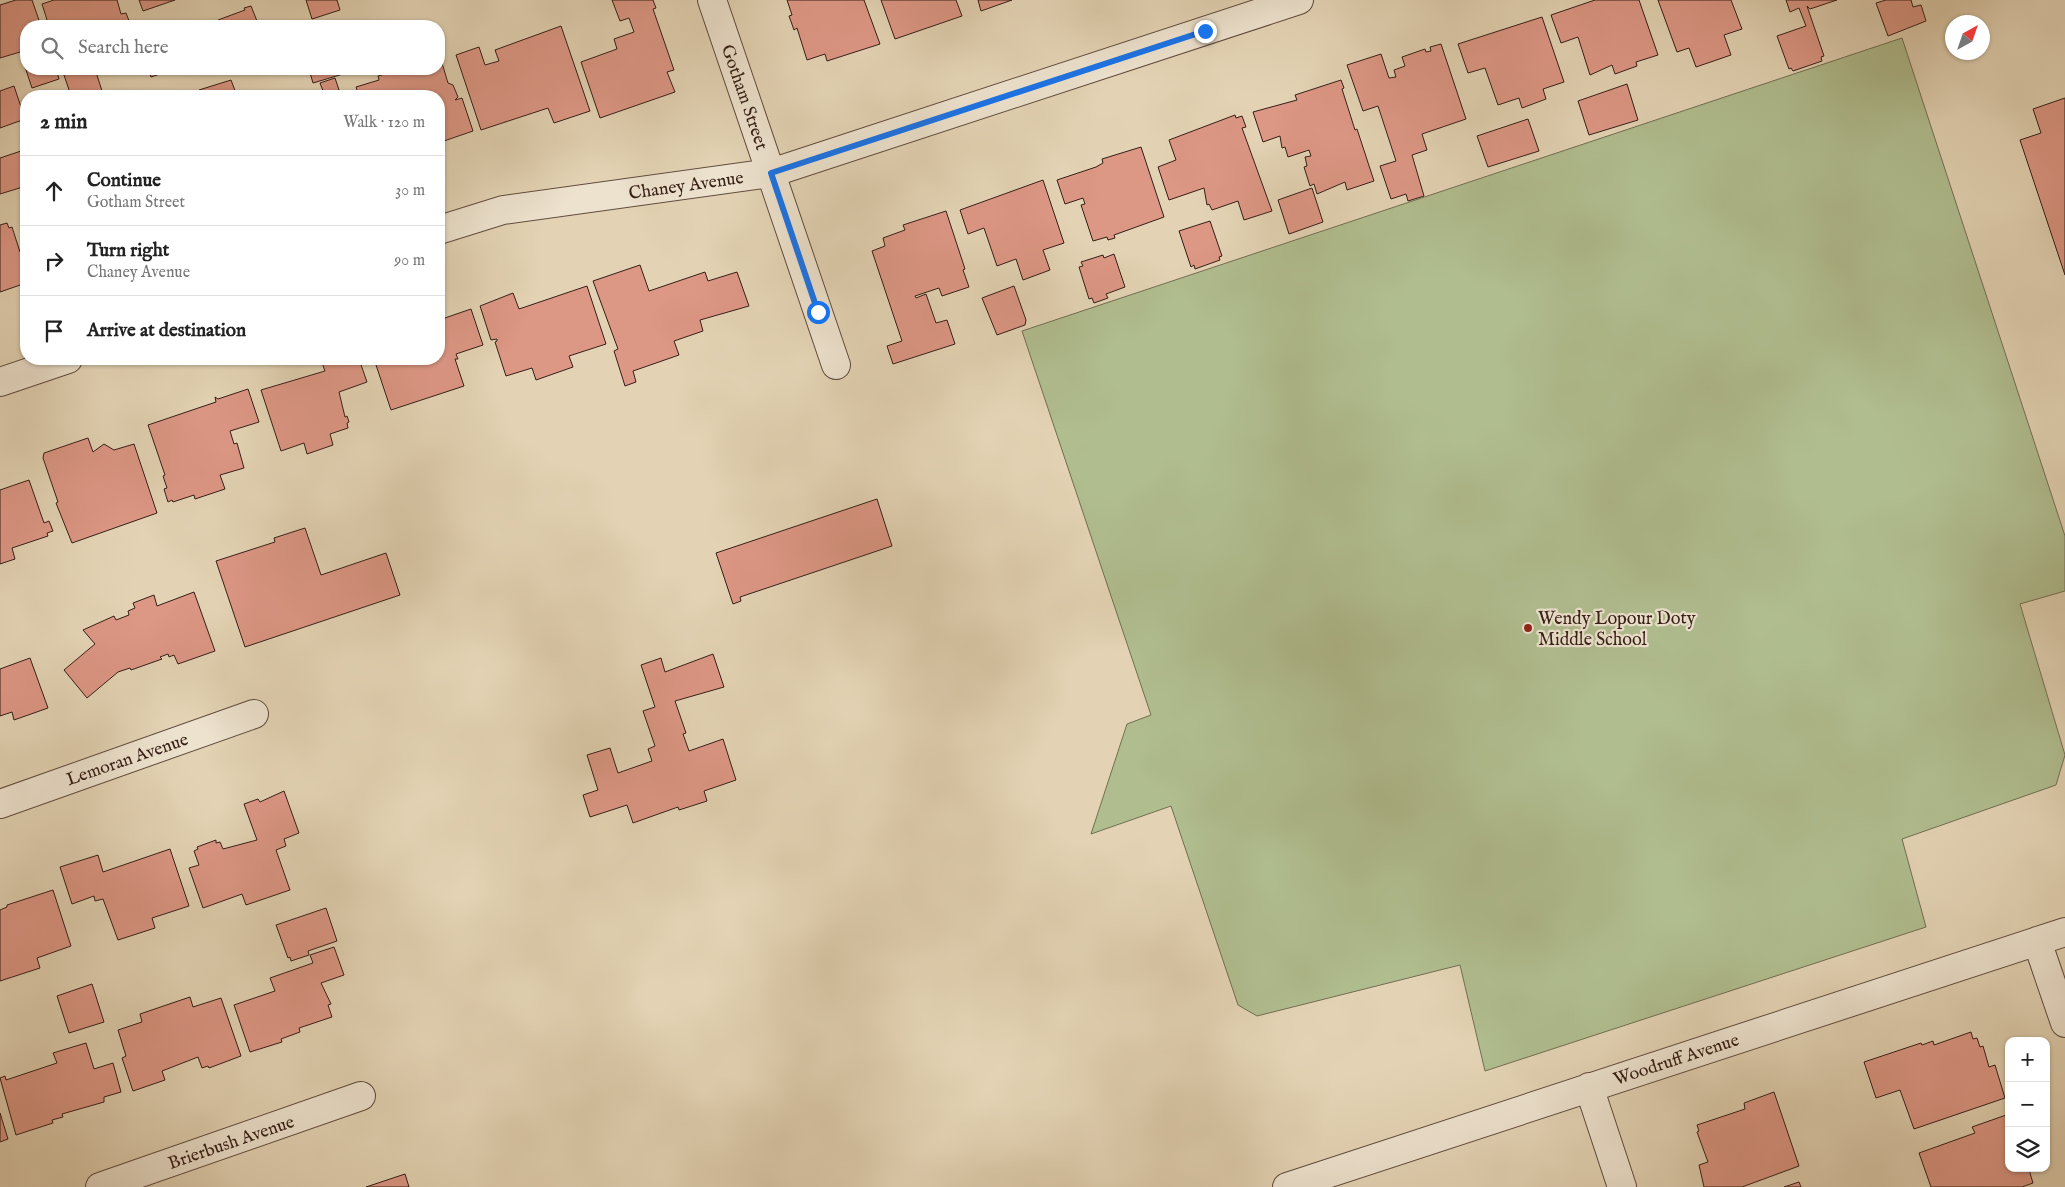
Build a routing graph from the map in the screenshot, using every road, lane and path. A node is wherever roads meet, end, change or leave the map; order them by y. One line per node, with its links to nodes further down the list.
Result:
1 (712, 0): 3 (street, Gotham Street)
2 (1299, 0): 3 (street, Chaney Avenue)
3 (771, 173): 4 (street, Chaney Avenue); 6 (street, Gotham Street)
4 (445, 228)
5 (50, 365): 7 (street)
6 (836, 365)
7 (0, 382)
8 (254, 714): 9 (street, Lemoran Avenue)
9 (0, 804)
10 (2065, 932): 11 (street, Woodruff Avenue)
11 (2038, 941): 12 (street); 13 (street, Woodruff Avenue)
12 (2065, 1023)
13 (1589, 1087): 16 (street, Woodruff Avenue); 17 (street)
14 (361, 1096): 15 (street, Brierbush Avenue)
15 (100, 1187)
16 (1286, 1187)
17 (1622, 1187)

